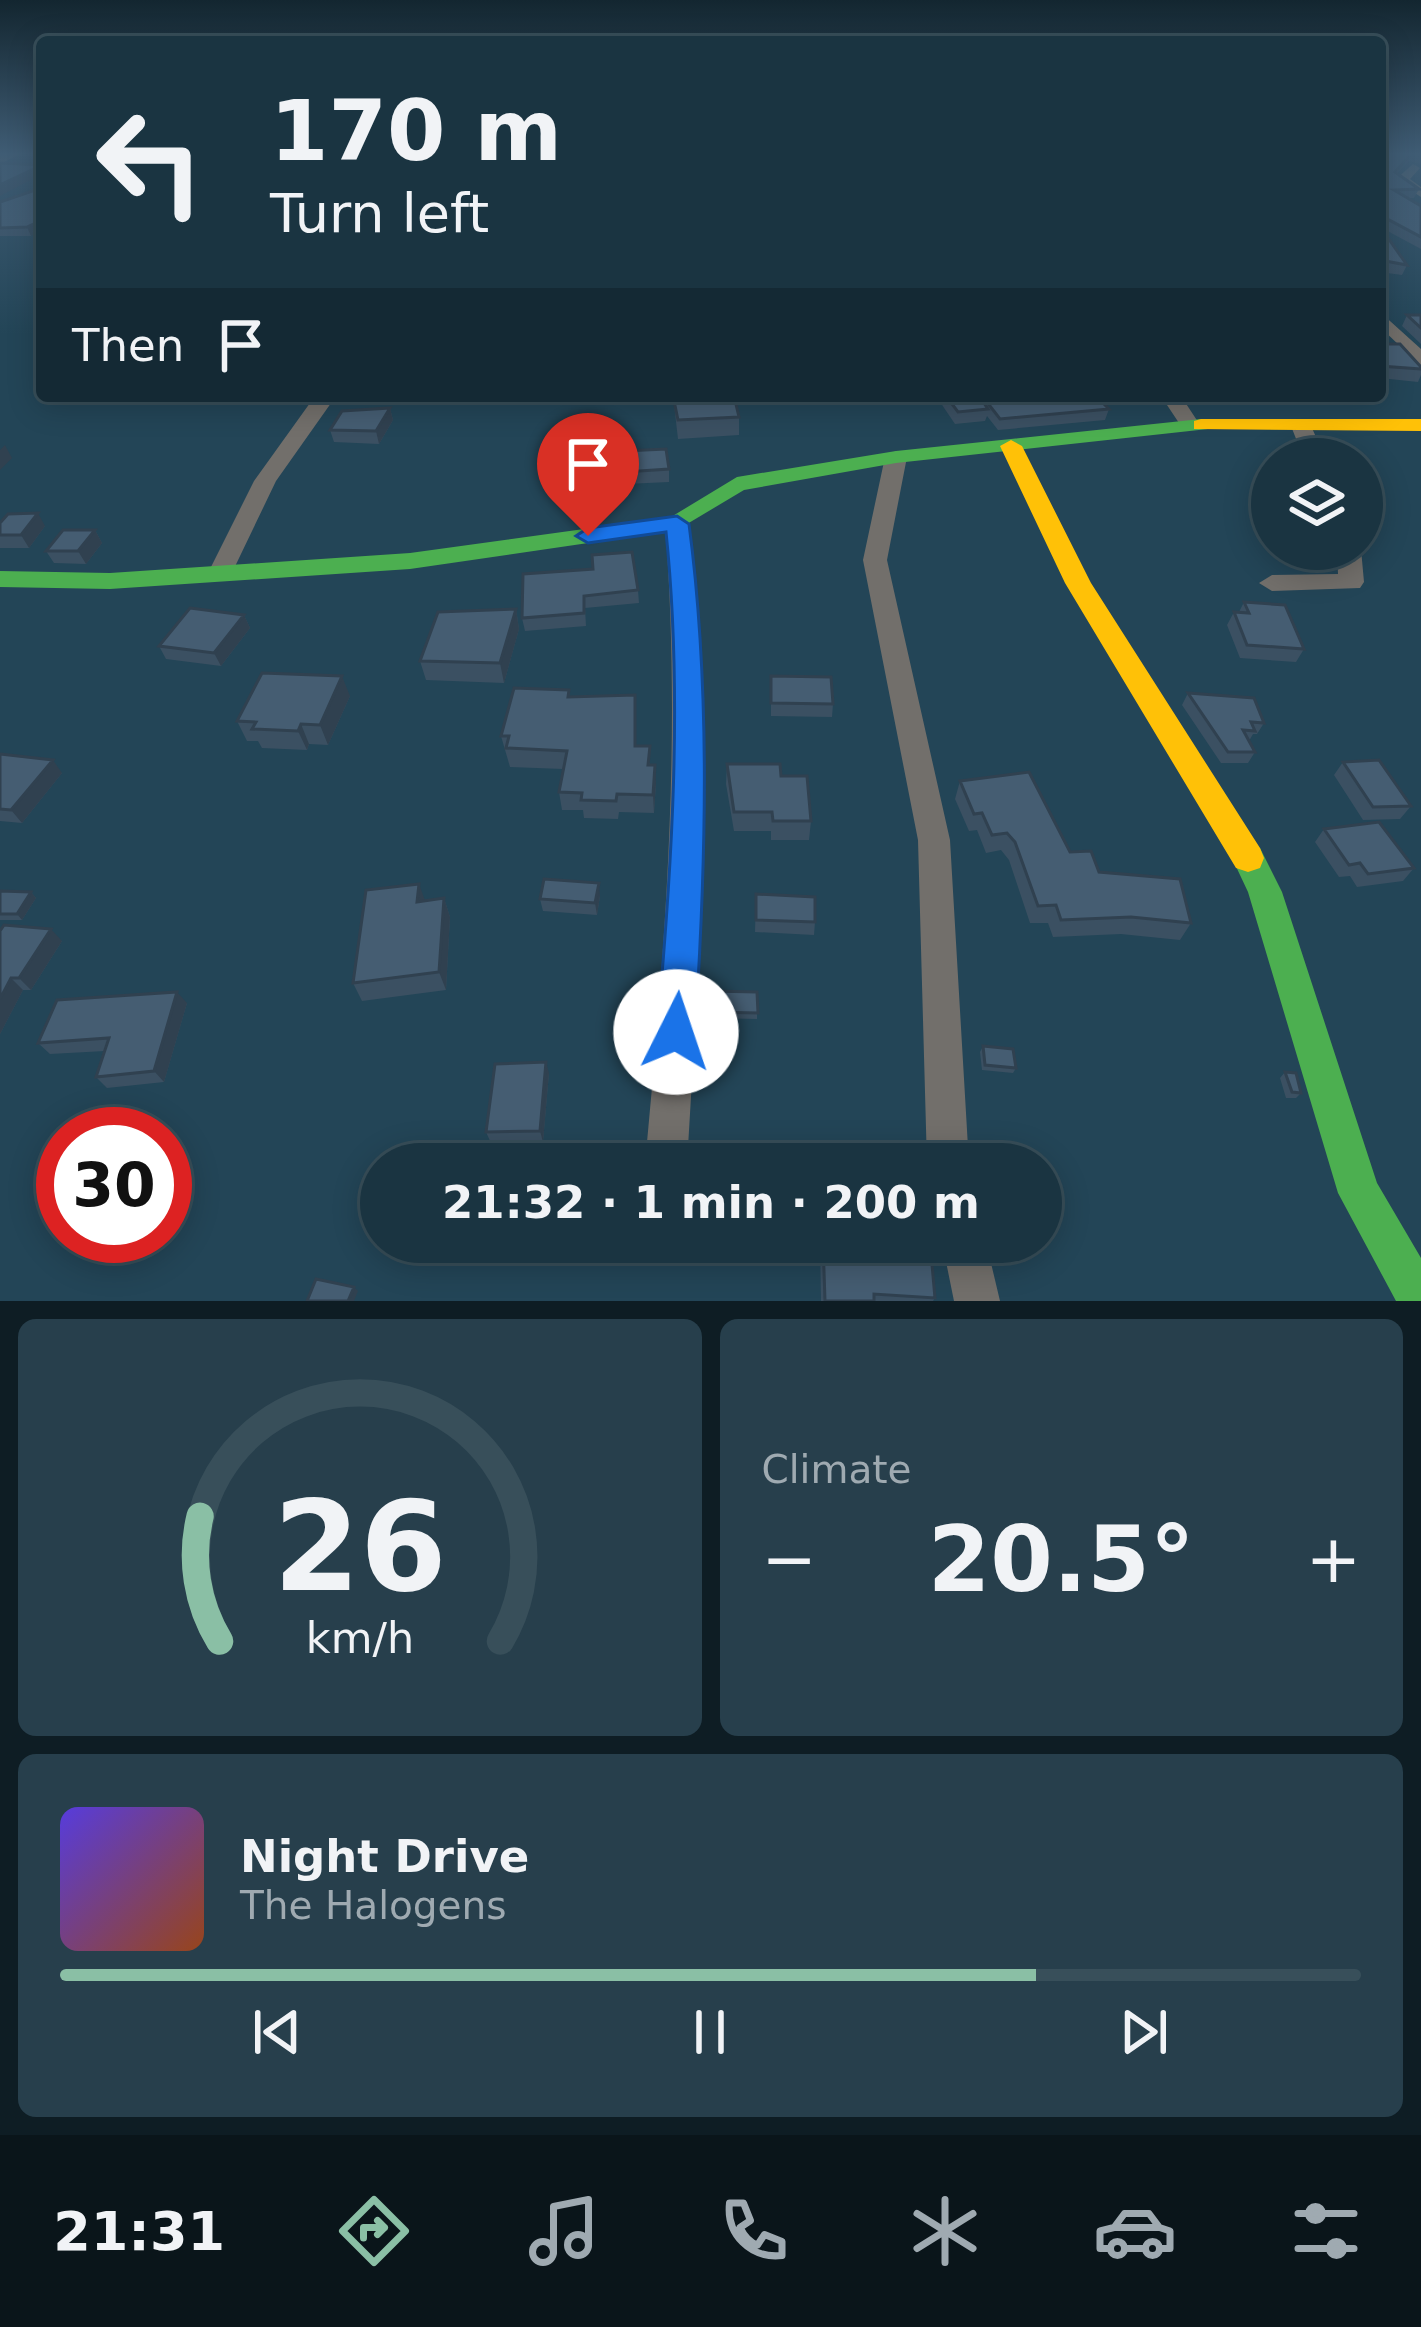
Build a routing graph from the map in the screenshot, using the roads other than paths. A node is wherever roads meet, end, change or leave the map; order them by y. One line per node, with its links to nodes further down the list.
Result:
1 (1386, 323): 2 (street)
2 (1421, 360)
3 (321, 402): 13 (street)
4 (1175, 402): 5 (street)
5 (1190, 425): 6 (street); 9 (street)
6 (1301, 426): 7 (street); 8 (street)
7 (1419, 428)
8 (1306, 438)
9 (1011, 446): 10 (street); 20 (street)
10 (896, 457): 11 (street); 17 (street)
11 (677, 524): 13 (street); 16 (street)
12 (1350, 570): 15 (street)
13 (219, 575): 14 (street)
14 (0, 579)
15 (1272, 584)
16 (668, 1143)
17 (946, 1143)
18 (969, 1263): 19 (street)
19 (977, 1301)
20 (1421, 1301)

